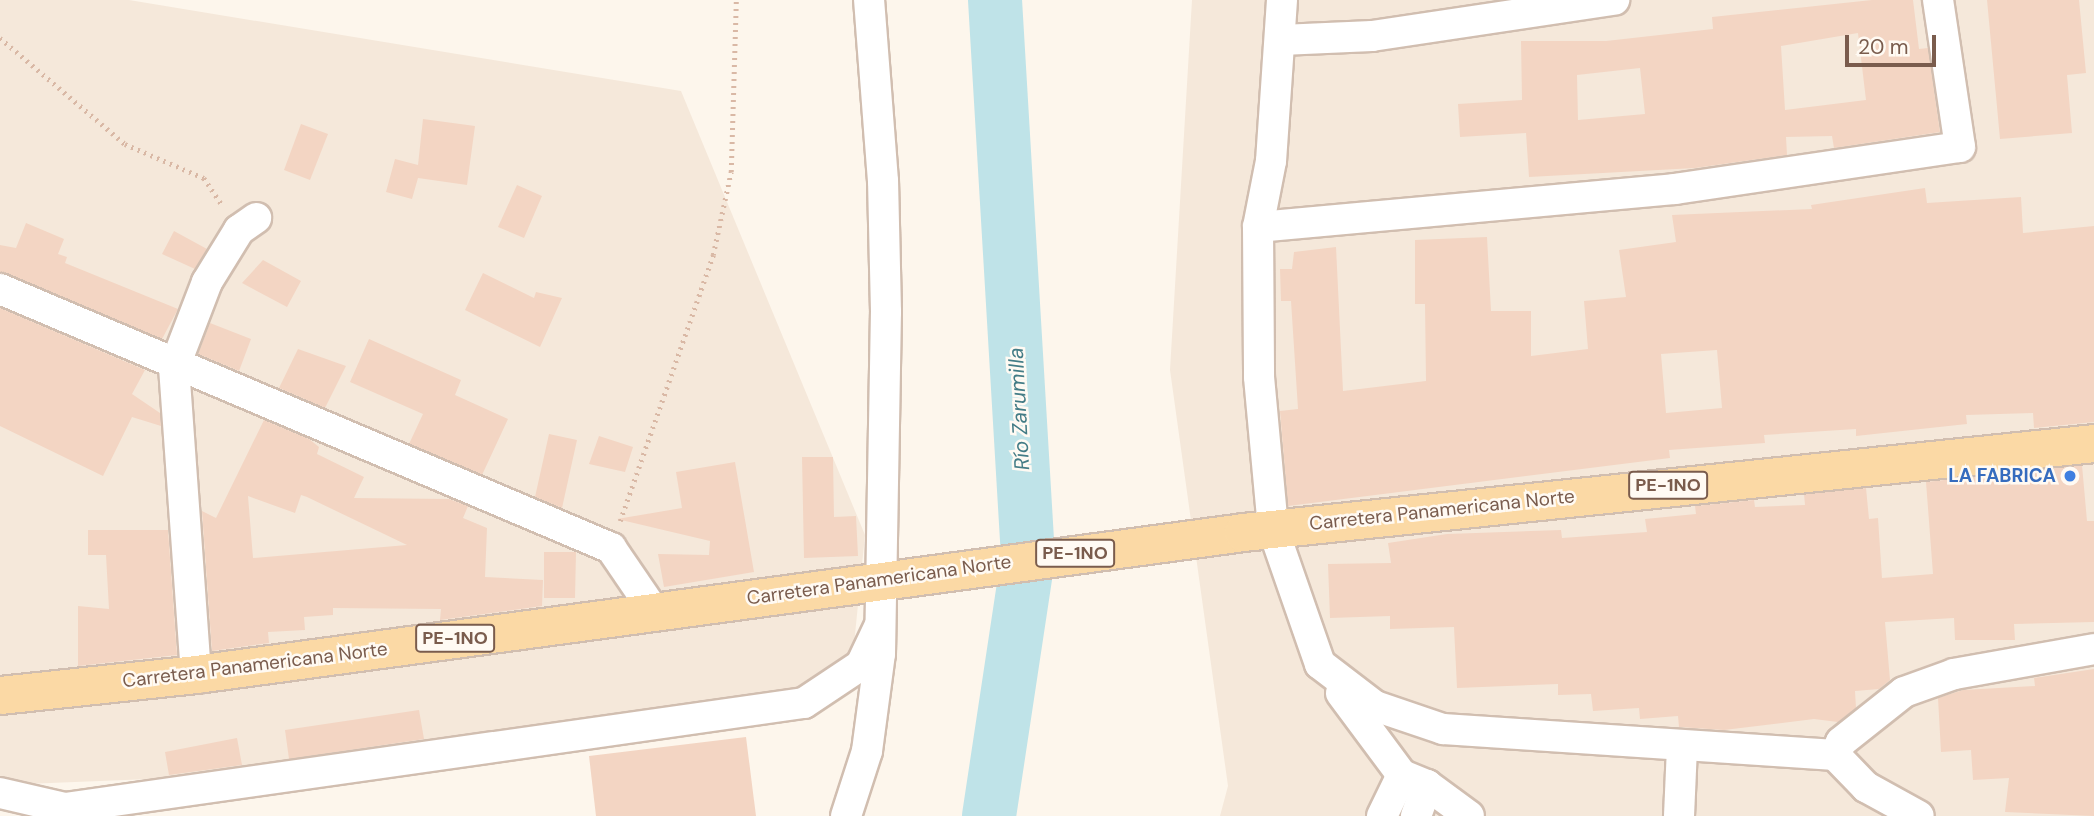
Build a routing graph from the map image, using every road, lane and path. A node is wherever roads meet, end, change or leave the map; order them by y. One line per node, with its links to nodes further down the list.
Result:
1 (736, 0): 14 (path)
2 (869, 0): 15 (street)
3 (1282, 0): 7 (street)
4 (1614, 0): 7 (street)
5 (1938, 0): 9 (street)
6 (0, 38): 8 (path)
7 (1281, 40): 9 (street)
8 (248, 224): 11 (street)
9 (1258, 227): 13 (street)
10 (0, 289): 11 (street)
11 (174, 368): 14 (street); 20 (street)
12 (2094, 443): 13 (main road, Carretera Panamericana Norte / PE-1NO)
13 (1258, 530): 15 (main road, Carretera Panamericana Norte / PE-1NO); 19 (street)
14 (611, 548): 16 (street)
15 (893, 577): 16 (main road, Carretera Panamericana Norte / PE-1NO); 17 (street)
16 (654, 611): 20 (main road, Carretera Panamericana Norte / PE-1NO)
17 (880, 625): 25 (street); 26 (street)
18 (2094, 649): 23 (street)
19 (1320, 664): 22 (street); 24 (street)
20 (196, 674): 21 (main road, Carretera Panamericana Norte / PE-1NO)
21 (0, 695)
22 (1682, 746): 23 (street); 30 (street)
23 (1835, 755): 31 (street)
24 (1415, 780): 27 (street); 28 (street); 29 (street)
25 (0, 793)
26 (846, 816)
27 (1382, 816)
28 (1416, 816)
29 (1469, 816)
30 (1679, 816)
31 (1919, 816)

